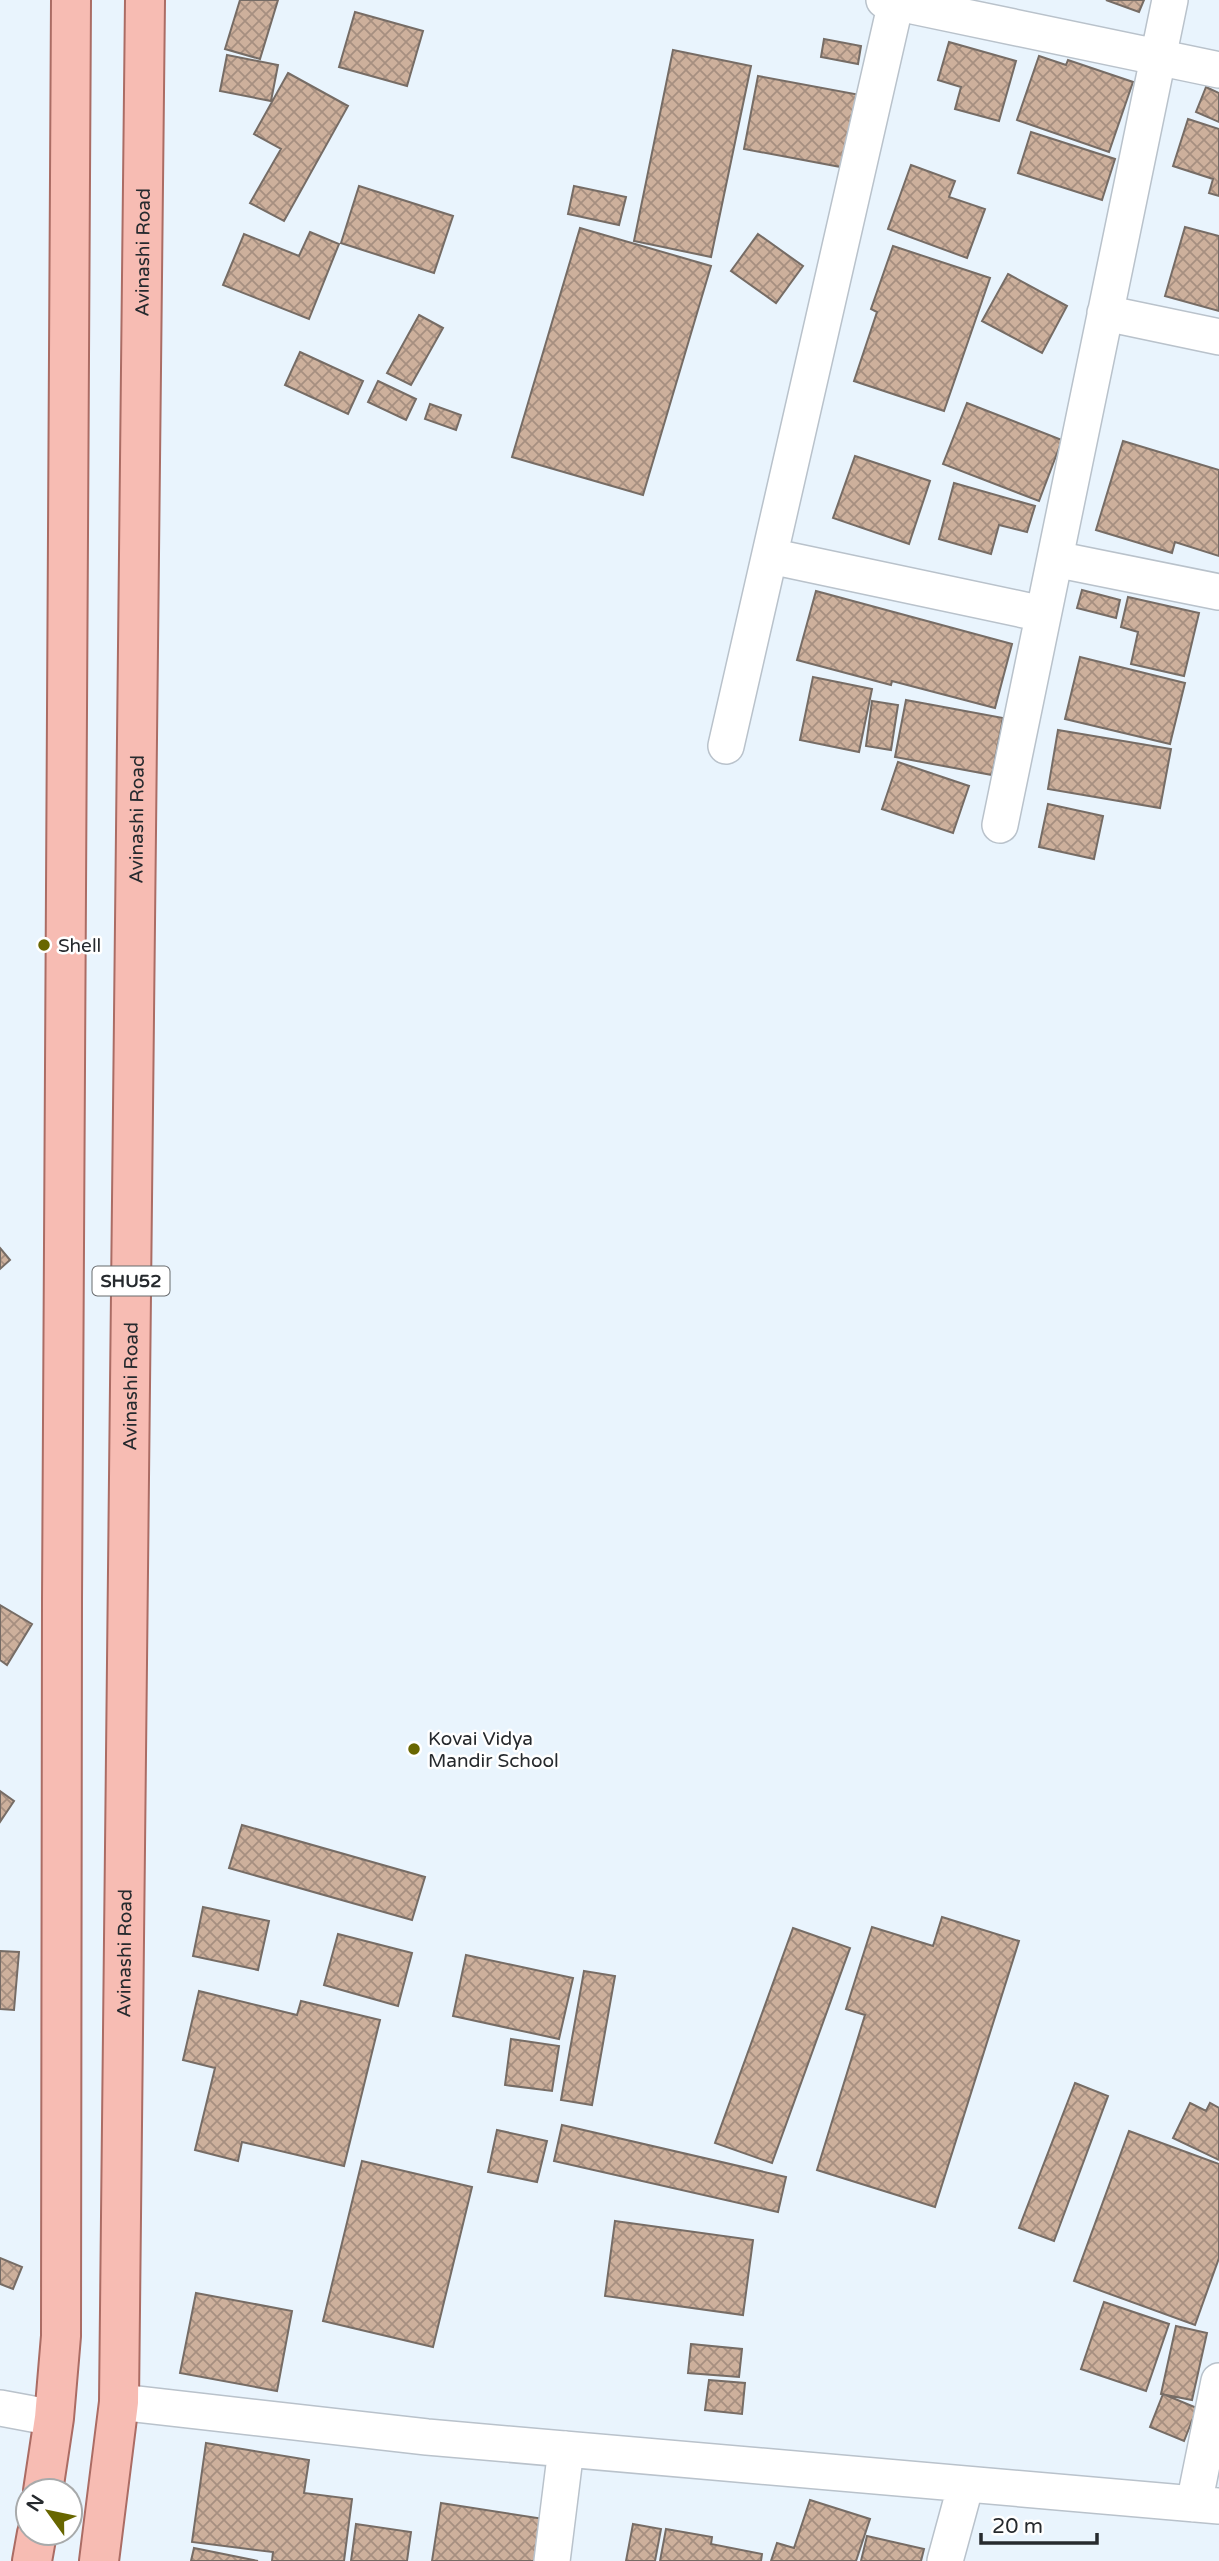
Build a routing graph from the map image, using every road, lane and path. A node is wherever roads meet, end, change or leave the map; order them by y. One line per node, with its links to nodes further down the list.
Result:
1 (71, 0): 18 (main road, SHU52)
2 (145, 0): 16 (main road, Avinashi Road / SHU52)
3 (1170, 0): 5 (street)
4 (890, 1): 5 (street); 9 (street)
5 (1158, 57): 6 (street); 7 (street)
6 (1219, 70)
7 (1105, 313): 8 (street); 10 (street)
8 (1219, 337)
9 (770, 556): 12 (street); 13 (street)
10 (1055, 559): 11 (street); 12 (street)
11 (1219, 592)
12 (1043, 614): 14 (street)
13 (726, 746)
14 (1000, 825)
15 (1219, 2382): 22 (street)
16 (119, 2402): 19 (street); 23 (main road, Avinashi Road / SHU52)
17 (0, 2408): 18 (street)
18 (54, 2418): 20 (main road, SHU52)
19 (566, 2449): 21 (street); 24 (street)
20 (45, 2477)
21 (966, 2484): 22 (street); 25 (street)
22 (1207, 2505)
23 (99, 2561)
24 (552, 2561)
25 (945, 2561)

